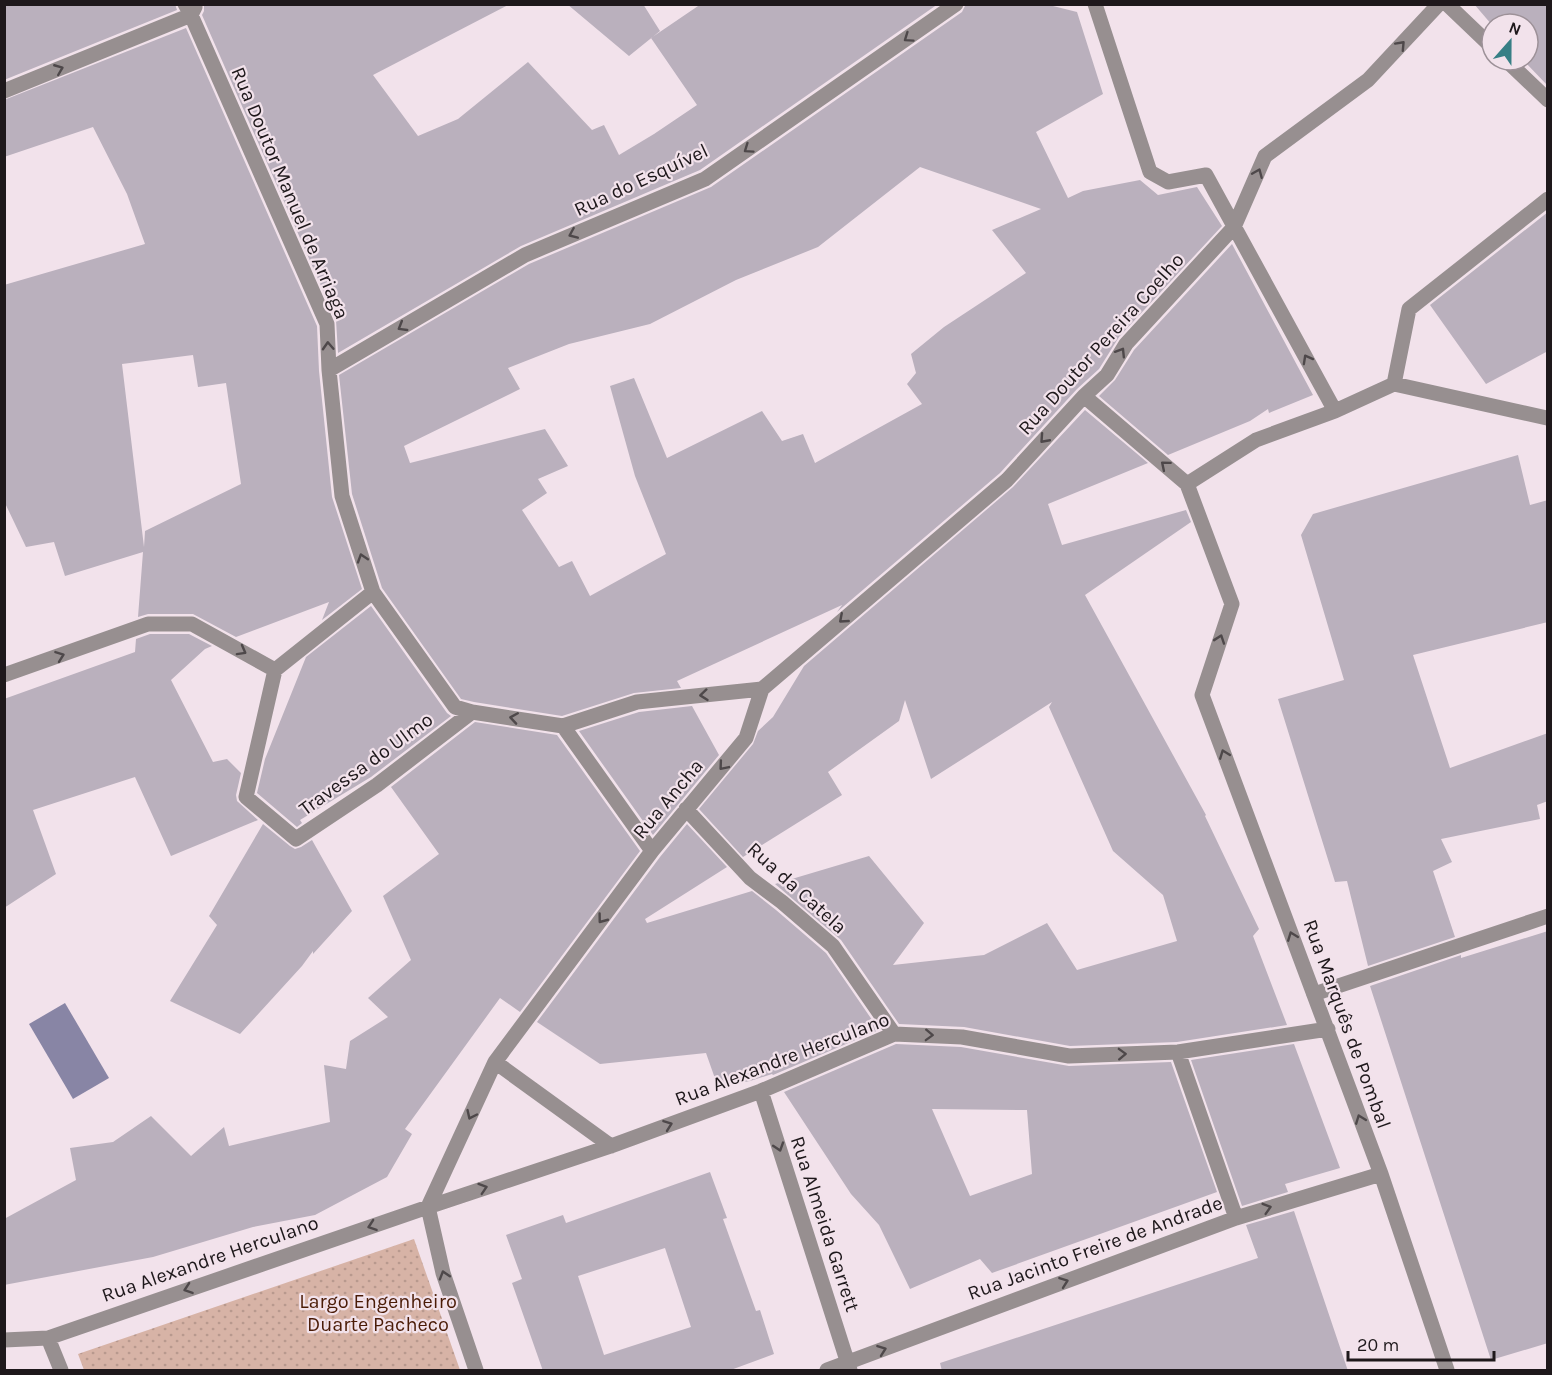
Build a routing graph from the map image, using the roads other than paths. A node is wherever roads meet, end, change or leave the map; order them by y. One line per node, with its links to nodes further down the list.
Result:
1 (956, 4): 12 (street, Rua do Esquível, one-way to 12)
2 (1095, 4): 11 (street)
3 (1439, 4): 11 (street, Rua Doutor Pereira Coelho, one-way to 3)
4 (1448, 4): 6 (street)
5 (191, 8): 8 (street, one-way to 5); 12 (street, Rua Doutor Manuel de Arriaga, one-way to 5)
6 (1480, 35)
7 (1519, 72): 9 (street)
8 (4, 91)
9 (1548, 100)
10 (1548, 199): 13 (street)
11 (1234, 227): 14 (street, Rua Doutor Pereira Coelho, one-way to 11); 15 (street, one-way to 11)
12 (329, 370): 18 (street, Rua Doutor Manuel de Arriaga, one-way to 12)
13 (1394, 384): 15 (street); 16 (street)
14 (1084, 396): 17 (street, one-way to 14); 21 (street, Rua Doutor Pereira Coelho, one-way to 21)
15 (1335, 411): 17 (street)
16 (1547, 418)
17 (1187, 484): 27 (street, Rua Marquês de Pombal, one-way to 17)
18 (373, 592): 19 (street); 22 (street, Rua Doutor Manuel de Arriaga)
19 (275, 670): 20 (street, one-way to 19); 22 (street, Travessa do Ulmo)
20 (4, 675)
21 (762, 689): 23 (street, Rua Doutor Manuel de Arriaga, one-way to 23); 24 (street, Rua Ancha, one-way to 24)
22 (472, 712): 23 (street, Rua Doutor Manuel de Arriaga, one-way to 22)
23 (564, 726): 25 (street)
24 (686, 809): 25 (street, Rua Ancha); 29 (street, Rua da Catela)
25 (652, 851): 31 (street, Rua Ancha, one-way to 31)
26 (1548, 916): 27 (street)
27 (1314, 994): 28 (street, Rua Marquês de Pombal)
28 (1328, 1029): 30 (street, Rua Alexandre Herculano); 34 (street, Rua Marquês de Pombal, one-way to 28)
29 (894, 1034): 30 (street, Rua Alexandre Herculano, one-way to 30); 32 (street, Rua Alexandre Herculano)
30 (1178, 1052): 36 (street)
31 (495, 1062): 33 (street); 35 (street, one-way to 35)
32 (761, 1091): 33 (street, Rua Alexandre Herculano, one-way to 32); 39 (street, Rua Almeida Garrett, one-way to 39)
33 (611, 1146): 35 (street, Rua Alexandre Herculano, one-way to 33)
34 (1381, 1174): 36 (street, Rua Jacinto Freire de Andrade, one-way to 34); 43 (street, Rua Marquês de Pombal)
35 (428, 1207): 37 (street, Rua Alexandre Herculano, one-way to 37); 41 (street, one-way to 35)
36 (1236, 1218): 39 (street, Rua Jacinto Freire de Andrade, one-way to 36)
37 (48, 1338): 38 (street, Rua Alexandre Herculano); 40 (street)
38 (4, 1340)
39 (849, 1367): 42 (street, Rua Jacinto Freire de Andrade)
40 (61, 1371)
41 (476, 1371)
42 (827, 1371)
43 (1447, 1371)

